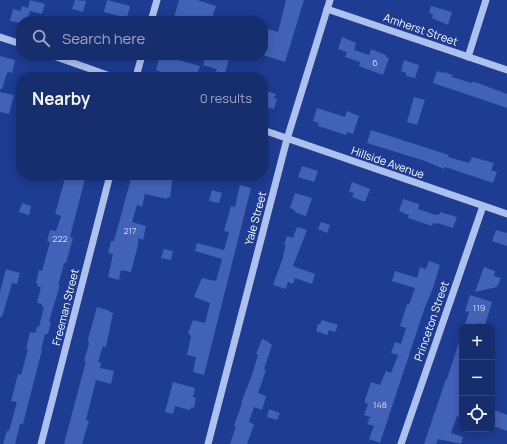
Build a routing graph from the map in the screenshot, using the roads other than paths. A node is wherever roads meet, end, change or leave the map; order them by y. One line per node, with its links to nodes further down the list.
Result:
1 (157, 0): 5 (street)
2 (330, 0): 4 (street, Yale Street)
3 (486, 0): 8 (street)
4 (327, 9): 8 (street, Amherst Street); 15 (street, Yale Street)
5 (152, 16)
6 (0, 36): 7 (street)
7 (16, 42)
8 (468, 57): 11 (street, Amherst Street)
9 (65, 60): 12 (street)
10 (141, 60): 13 (street)
11 (507, 70)
12 (99, 72)
13 (137, 72)
14 (268, 132): 15 (street, Hillside Avenue)
15 (287, 139): 17 (street, Hillside Avenue); 20 (street, Yale Street)
16 (109, 180): 19 (street, Freeman Street)
17 (483, 206): 18 (street, Hillside Avenue); 21 (street, Princeton Street)
18 (507, 214)
19 (41, 444)
20 (208, 444)
21 (401, 444)

